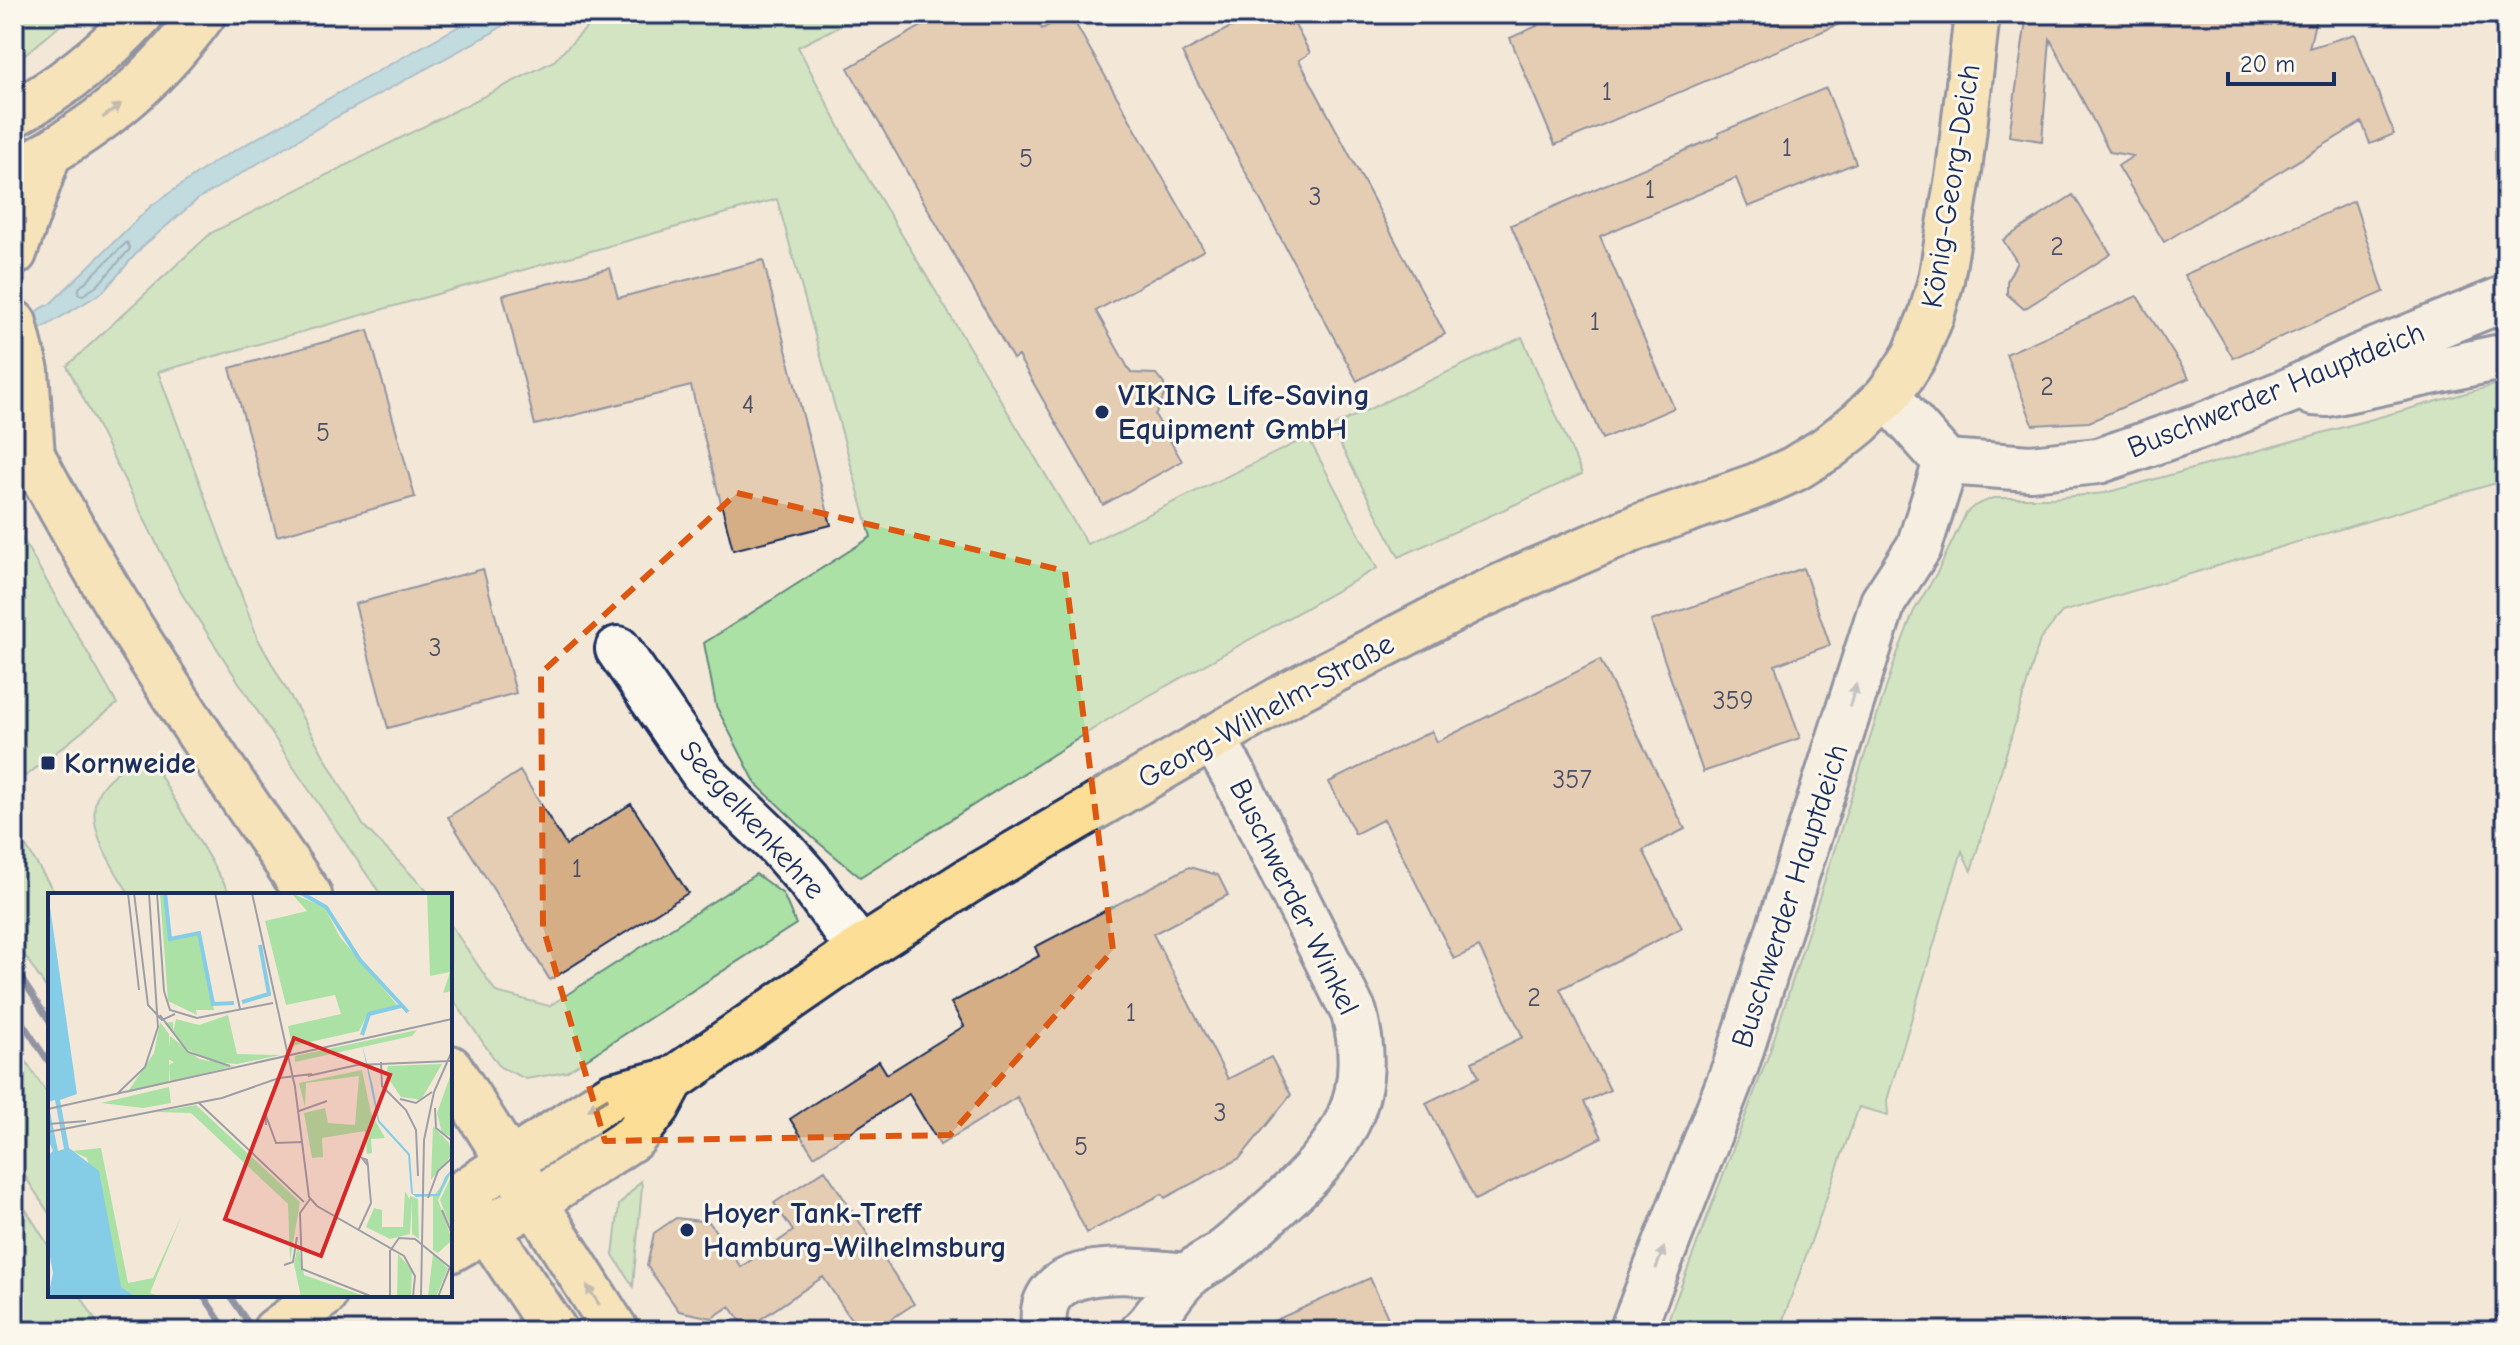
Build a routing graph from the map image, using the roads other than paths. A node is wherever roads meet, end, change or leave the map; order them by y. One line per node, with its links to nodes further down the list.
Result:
1 (141, 14): 4 (main road)
2 (203, 14): 5 (main road, one-way to 2)
3 (1977, 14): 11 (main road, König-Georg-Deich)
4 (14, 114)
5 (31, 164): 6 (main road)
6 (14, 253)
7 (2506, 298): 10 (street, Buschwerder Hauptdeich)
8 (14, 323): 12 (main road)
9 (2506, 356): 10 (street)
10 (2291, 390): 13 (street, Buschwerder Hauptdeich)
11 (1887, 396): 13 (street); 15 (main road, Georg-Wilhelm-Straße)
12 (23, 438): 16 (main road)
13 (1946, 462): 31 (street, Buschwerder Hauptdeich, one-way to 13)
14 (618, 649): 17 (street, Seegelkenkehre)
15 (1213, 738): 17 (main road, Georg-Wilhelm-Straße); 24 (street, Buschwerder Winkel)
16 (308, 893)
17 (860, 950): 19 (main road, Georg-Wilhelm-Straße)
18 (452, 1071): 20 (main road)
19 (672, 1080): 20 (main road, Georg-Wilhelm-Straße, one-way to 20); 22 (main road, Georg-Wilhelm-Straße)
20 (509, 1162): 21 (main road, Georg-Wilhelm-Straße); 22 (main road)
21 (454, 1189): 23 (main road)
22 (534, 1202): 23 (main road, Georg-Wilhelm-Straße); 28 (main road, one-way to 22)
23 (468, 1240): 27 (main road)
24 (1187, 1276): 29 (street); 30 (street, Buschwerder Winkel)
25 (346, 1297): 26 (main road)
26 (302, 1312)
27 (555, 1331)
28 (616, 1331)
29 (1045, 1331)
30 (1143, 1331)
31 (1632, 1331)

